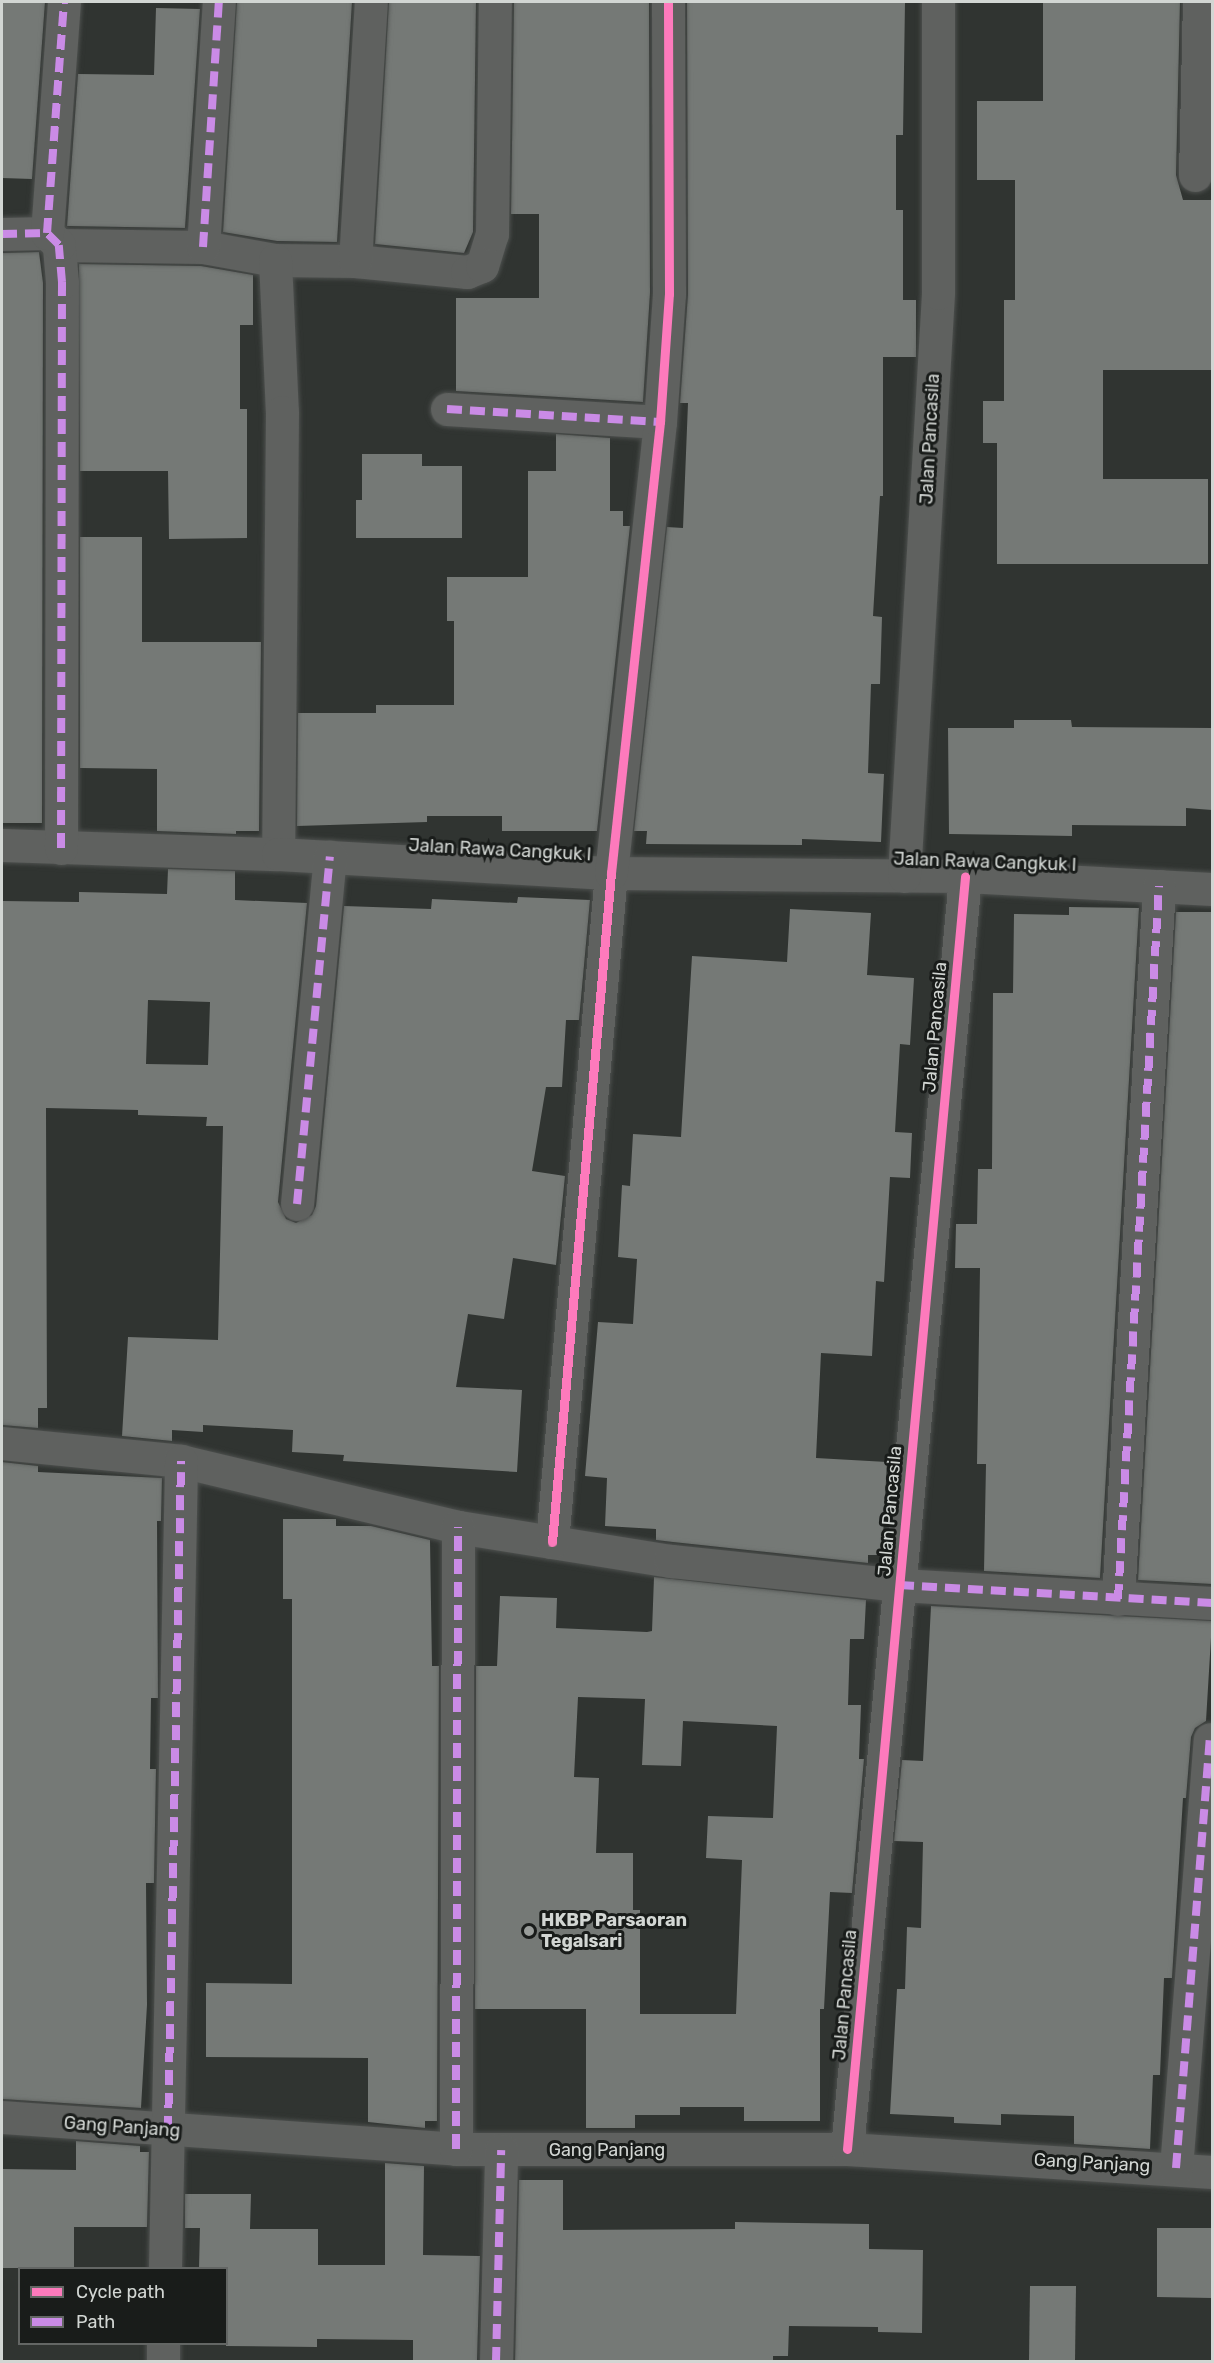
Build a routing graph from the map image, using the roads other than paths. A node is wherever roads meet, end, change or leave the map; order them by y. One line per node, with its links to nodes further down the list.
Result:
1 (64, 2): 10 (street)
2 (219, 2): 11 (street)
3 (371, 2): 13 (street)
4 (495, 2): 13 (street)
5 (668, 2): 15 (street)
6 (938, 2): 21 (street, Jalan Pancasila)
7 (1199, 2): 8 (street)
8 (1195, 175)
9 (2, 234): 10 (street)
10 (53, 239): 11 (street); 17 (street)
11 (203, 247): 12 (street)
12 (275, 260): 13 (street); 18 (street)
13 (355, 261)
14 (447, 409): 15 (street)
15 (660, 422): 20 (street)
16 (2, 845): 17 (street, Jalan Rawa Cangkuk I)
17 (61, 848): 18 (street, Jalan Rawa Cangkuk I)
18 (278, 854): 19 (street, Jalan Rawa Cangkuk I)
19 (330, 857): 20 (street, Jalan Rawa Cangkuk I); 25 (street)
20 (611, 873): 21 (street, Jalan Rawa Cangkuk I); 29 (street)
21 (904, 876): 22 (street, Jalan Rawa Cangkuk I)
22 (965, 876): 23 (street, Jalan Rawa Cangkuk I); 30 (street, Jalan Pancasila)
23 (1159, 885): 24 (street, Jalan Rawa Cangkuk I); 31 (street)
24 (1212, 889)
25 (297, 1204)
26 (2, 1443): 27 (street)
27 (181, 1461): 28 (street); 35 (street)
28 (458, 1527): 29 (street); 36 (street)
29 (552, 1542): 30 (street)
30 (899, 1585): 31 (street); 37 (street, Jalan Pancasila)
31 (1118, 1599): 32 (street)
32 (1212, 1603)
33 (1210, 1739): 39 (street)
34 (2, 2117): 35 (street, Gang Panjang)
35 (168, 2130): 36 (street, Gang Panjang); 41 (street)
36 (456, 2149): 38 (street, Gang Panjang)
37 (847, 2149): 38 (street, Gang Panjang); 39 (street, Gang Panjang)
38 (501, 2150): 44 (street)
39 (1176, 2168): 40 (street, Gang Panjang)
40 (1212, 2172)
41 (165, 2267)
42 (163, 2345): 43 (street)
43 (163, 2361)
44 (496, 2361)

